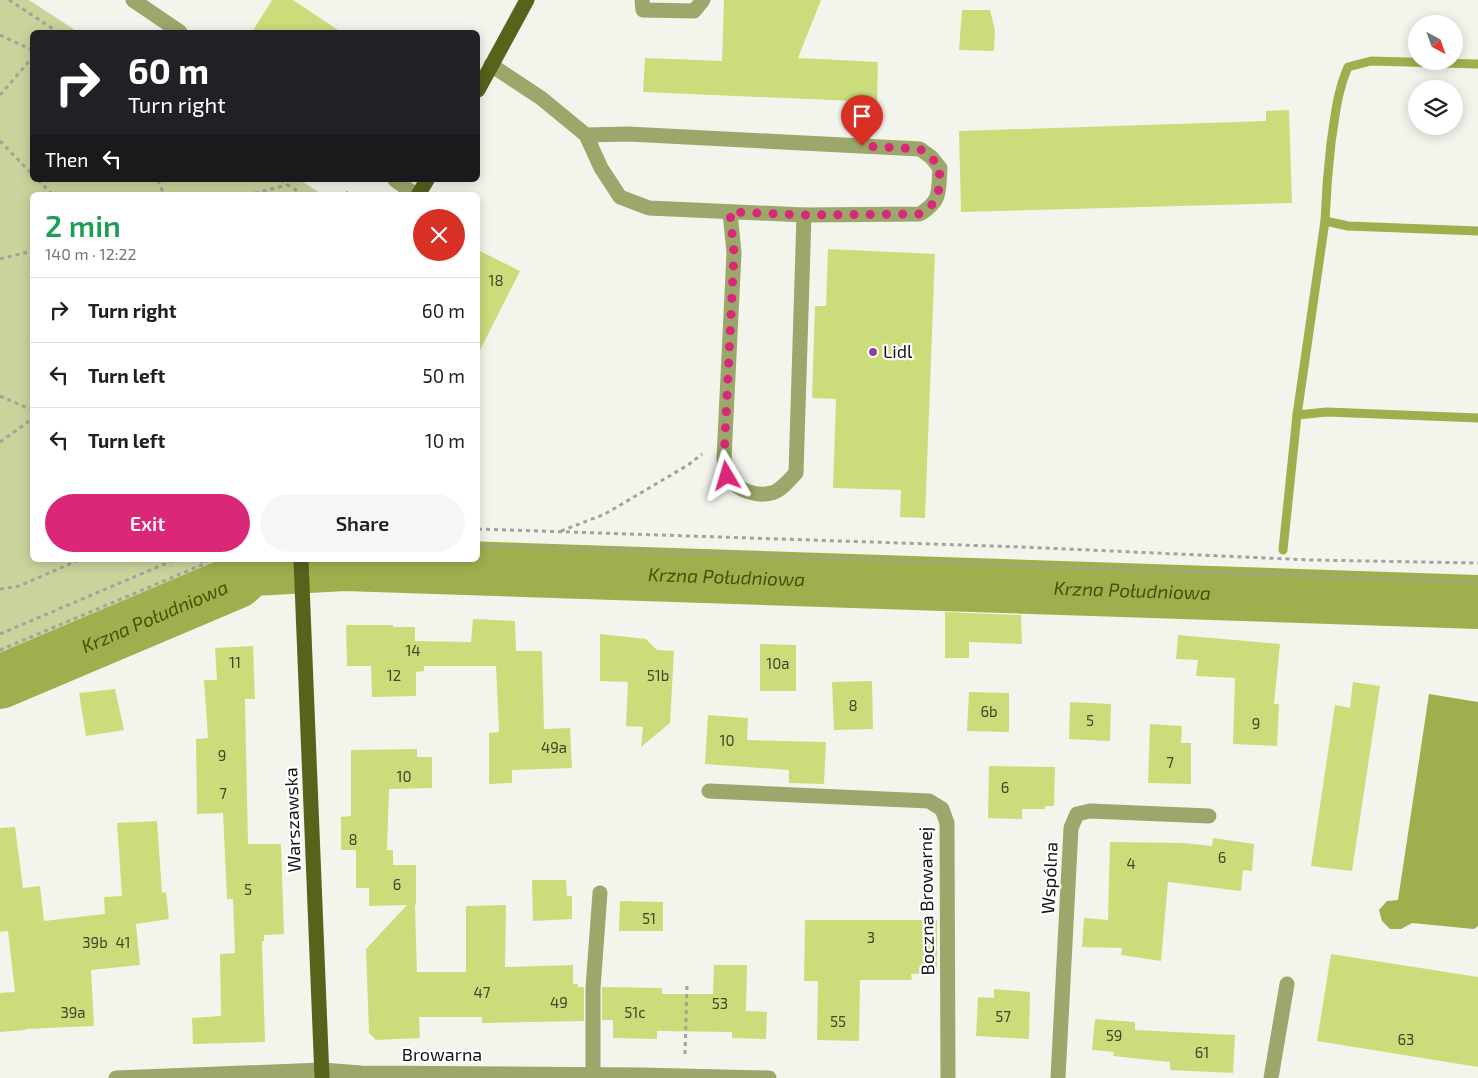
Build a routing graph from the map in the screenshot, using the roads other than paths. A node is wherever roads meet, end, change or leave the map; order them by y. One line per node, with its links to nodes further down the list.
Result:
1 (133, 0): 5 (street)
2 (527, 0): 6 (main road)
3 (642, 0): 4 (street)
4 (702, 0)
5 (177, 30)
6 (491, 65): 7 (main road); 8 (street)
7 (480, 86)
8 (586, 136): 11 (street); 12 (street)
9 (398, 182): 10 (street)
10 (413, 192)
11 (730, 212): 12 (street); 12 (street)
12 (804, 215)
13 (301, 562): 18 (main road, Warszawska)
14 (708, 791): 22 (street, Boczna Browarnej)
15 (1209, 816): 23 (street, Wspólna)
16 (600, 893): 19 (street)
17 (1287, 984): 24 (street)
18 (322, 1074): 19 (street, Browarna); 20 (street, Browarna)
19 (592, 1074): 21 (street, Browarna)
20 (116, 1078)
21 (769, 1078)
22 (948, 1078)
23 (1058, 1078)
24 (1271, 1078)

